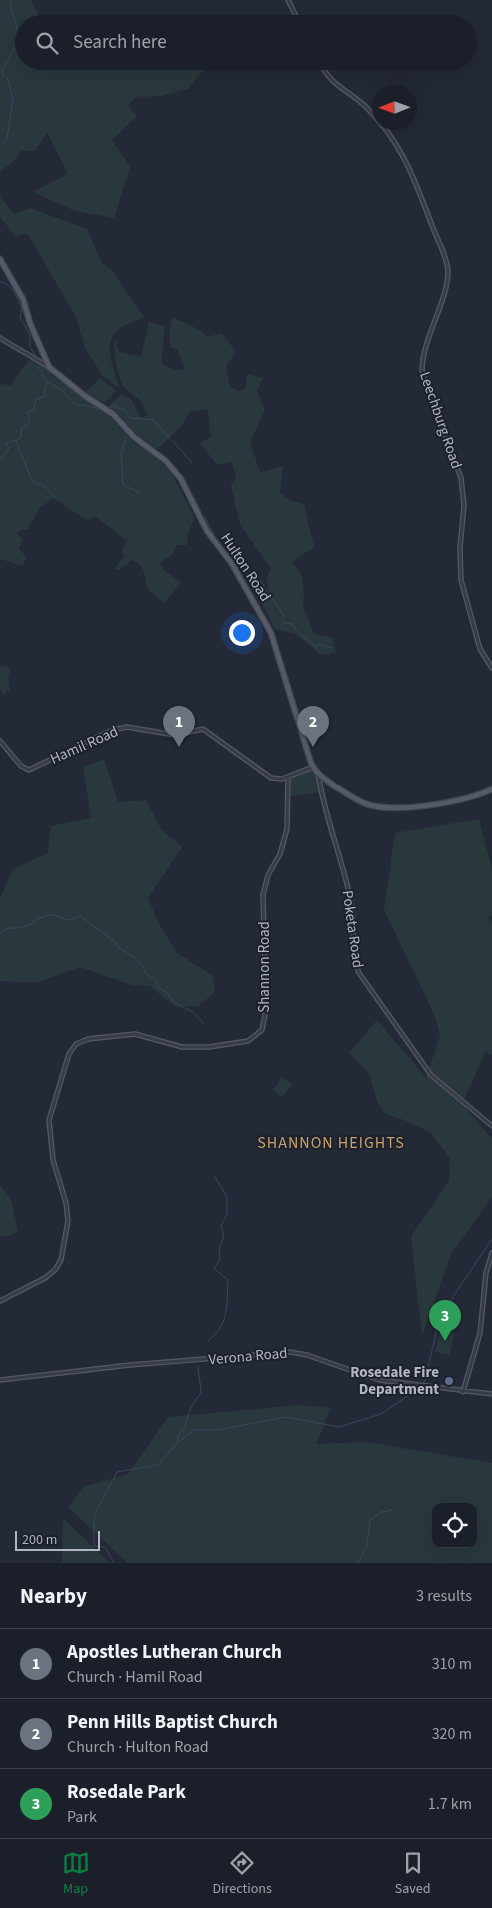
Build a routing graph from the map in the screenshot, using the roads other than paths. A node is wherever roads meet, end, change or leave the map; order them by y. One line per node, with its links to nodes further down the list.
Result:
1 (288, 0): 2 (street)
2 (296, 15)
3 (325, 70): 7 (street, Leechburg Road)
4 (0, 259): 6 (main road, Hulton Road)
5 (0, 338): 6 (street)
6 (49, 367): 9 (main road, Hulton Road)
7 (492, 668)
8 (0, 741): 11 (street, Hamil Road)
9 (313, 767): 10 (main road, Hulton Road); 11 (street, Hamil Road)
10 (318, 774): 12 (main road, Hulton Road); 13 (street, Poketa Road)
11 (288, 776): 15 (street, Shannon Road)
12 (492, 789)
13 (492, 1126)
14 (492, 1252): 17 (street)
15 (0, 1301)
16 (0, 1380): 17 (street, Verona Road)
17 (463, 1392): 18 (street, Verona Road)
18 (492, 1394)

